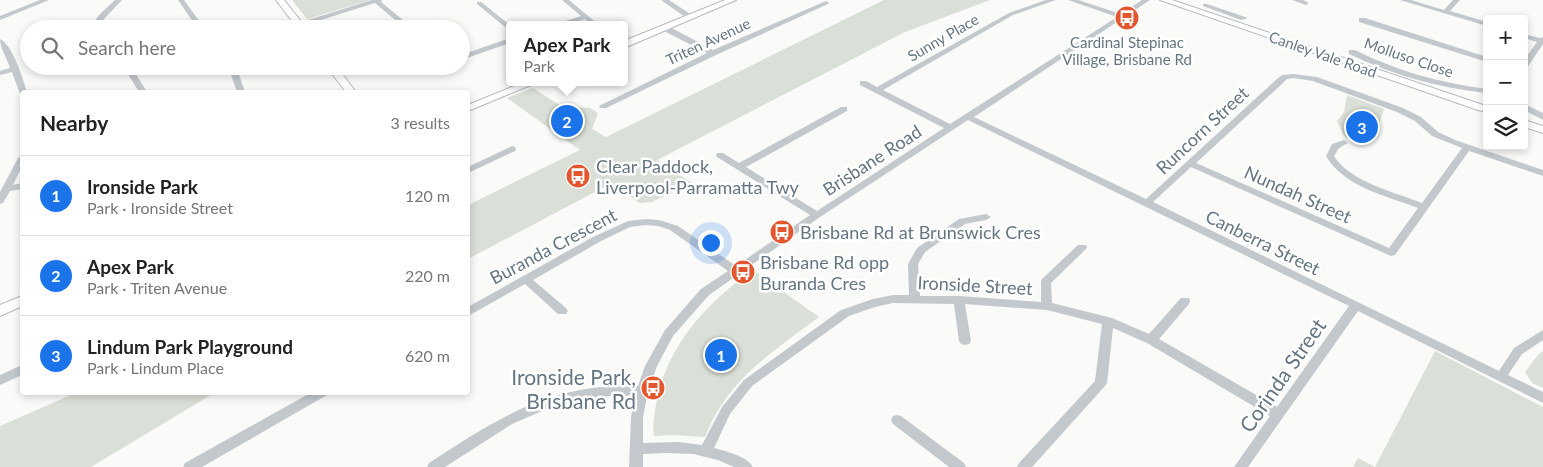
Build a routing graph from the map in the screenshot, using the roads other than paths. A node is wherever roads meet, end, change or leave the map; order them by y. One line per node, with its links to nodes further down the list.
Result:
1 (46, 0): 24 (street)
2 (119, 0): 26 (street)
3 (181, 0): 27 (street)
4 (280, 0): 28 (main road)
5 (378, 0): 29 (street); 30 (street)
6 (564, 0): 22 (street)
7 (664, 0): 23 (street)
8 (732, 0): 23 (main road)
9 (1053, 0): 59 (street, Sunny Place)
10 (1071, 0): 21 (street)
11 (1147, 0): 21 (street, Brisbane Road)
12 (1164, 0): 19 (main road, Canley Vale Road)
13 (1296, 0): 18 (street)
14 (1403, 0): 20 (street)
15 (1457, 0): 20 (street)
16 (479, 3): 35 (street)
17 (826, 3): 44 (street, Triten Avenue)
18 (1306, 3)
19 (1204, 5): 25 (street); 63 (main road, Canley Vale Road)
20 (1446, 12): 34 (street)
21 (1122, 16): 66 (street, Brisbane Road)
22 (585, 17): 32 (street); 33 (street)
23 (691, 17): 36 (main road)
24 (0, 18)
25 (1244, 18)
26 (101, 20)
27 (195, 20)
28 (296, 20)
29 (319, 20)
30 (401, 20)
31 (1362, 20): 46 (street)
32 (570, 21)
33 (590, 21)
34 (1483, 23)
35 (506, 26)
36 (665, 28): 41 (main road); 44 (street)
37 (1528, 37): 39 (street)
38 (0, 40): 48 (street)
39 (1542, 40): 43 (street)
40 (506, 41): 45 (street)
41 (628, 42)
42 (1352, 52): 60 (street, Molluso Close)
43 (1539, 52): 47 (street)
44 (713, 53): 61 (street, Triten Avenue)
45 (470, 55)
46 (1483, 59)
47 (1528, 62)
48 (15, 69): 49 (street); 55 (street)
49 (0, 74)
50 (133, 75): 56 (street)
51 (235, 75): 57 (street)
52 (339, 75): 58 (main road)
53 (863, 83): 59 (street)
54 (523, 86): 62 (main road)
55 (22, 90)
56 (142, 90)
57 (240, 90)
58 (350, 90)
59 (877, 90): 69 (street)
60 (1483, 91)
61 (602, 106)
62 (470, 107)
63 (1483, 108)
64 (1528, 108): 67 (street)
65 (844, 109): 77 (street)
66 (968, 117): 69 (street, Brisbane Road); 83 (street, Canberra Street)
67 (1543, 117)
68 (1528, 124): 70 (main road)
69 (952, 128): 85 (street, Brisbane Road)
70 (1543, 130)
71 (1344, 143): 84 (street)
72 (1467, 147): 76 (street, Runcorn Street); 79 (street); 84 (street)
73 (512, 149): 78 (street)
74 (720, 156): 77 (street)
75 (20, 162): 81 (street)
76 (1190, 164): 83 (street, Runcorn Street); 84 (street, Nundah Street)
77 (739, 167): 85 (street)
78 (470, 169)
79 (1543, 173)
80 (20, 186): 81 (street)
81 (6, 189): 82 (street)
82 (0, 201)
83 (1146, 204): 94 (street, Canberra Street)
84 (1425, 207)
85 (817, 215): 88 (street, Brisbane Road)
86 (986, 217): 90 (street)
87 (1082, 248): 95 (street)
88 (734, 270): 89 (street, Buranda Crescent); 106 (street, Brisbane Road)
89 (526, 279): 97 (street, Buranda Crescent); 98 (street)
90 (915, 298): 91 (street, Ironside Street); 112 (street, Ironside Street)
91 (958, 300): 95 (street, Ironside Street); 102 (street)
92 (1185, 301): 101 (street)
93 (20, 302): 96 (main road)
94 (1356, 305): 104 (street, Canberra Street); 109 (street, Corinda Street)
95 (1047, 306): 99 (street, Ironside Street)
96 (0, 311)
97 (470, 311)
98 (562, 311)
99 (1108, 321): 101 (street, Ironside Street); 118 (street)
100 (1543, 334): 104 (street)
101 (1151, 340): 109 (street, Ironside Street)
102 (965, 341)
103 (20, 371): 105 (street)
104 (1501, 377): 108 (street, Canberra Street)
105 (0, 380)
106 (642, 391): 111 (street, Brisbane Road); 114 (street)
107 (318, 395): 113 (street)
108 (1543, 398)
109 (1278, 414): 119 (street, Corinda Street)
110 (897, 420): 117 (street)
111 (636, 449): 112 (street); 115 (street, Brisbane Road)
112 (706, 450): 116 (street)
113 (190, 467)
114 (434, 467)
115 (636, 467)
116 (746, 467)
117 (960, 467)
118 (1024, 467)
119 (1241, 467)

